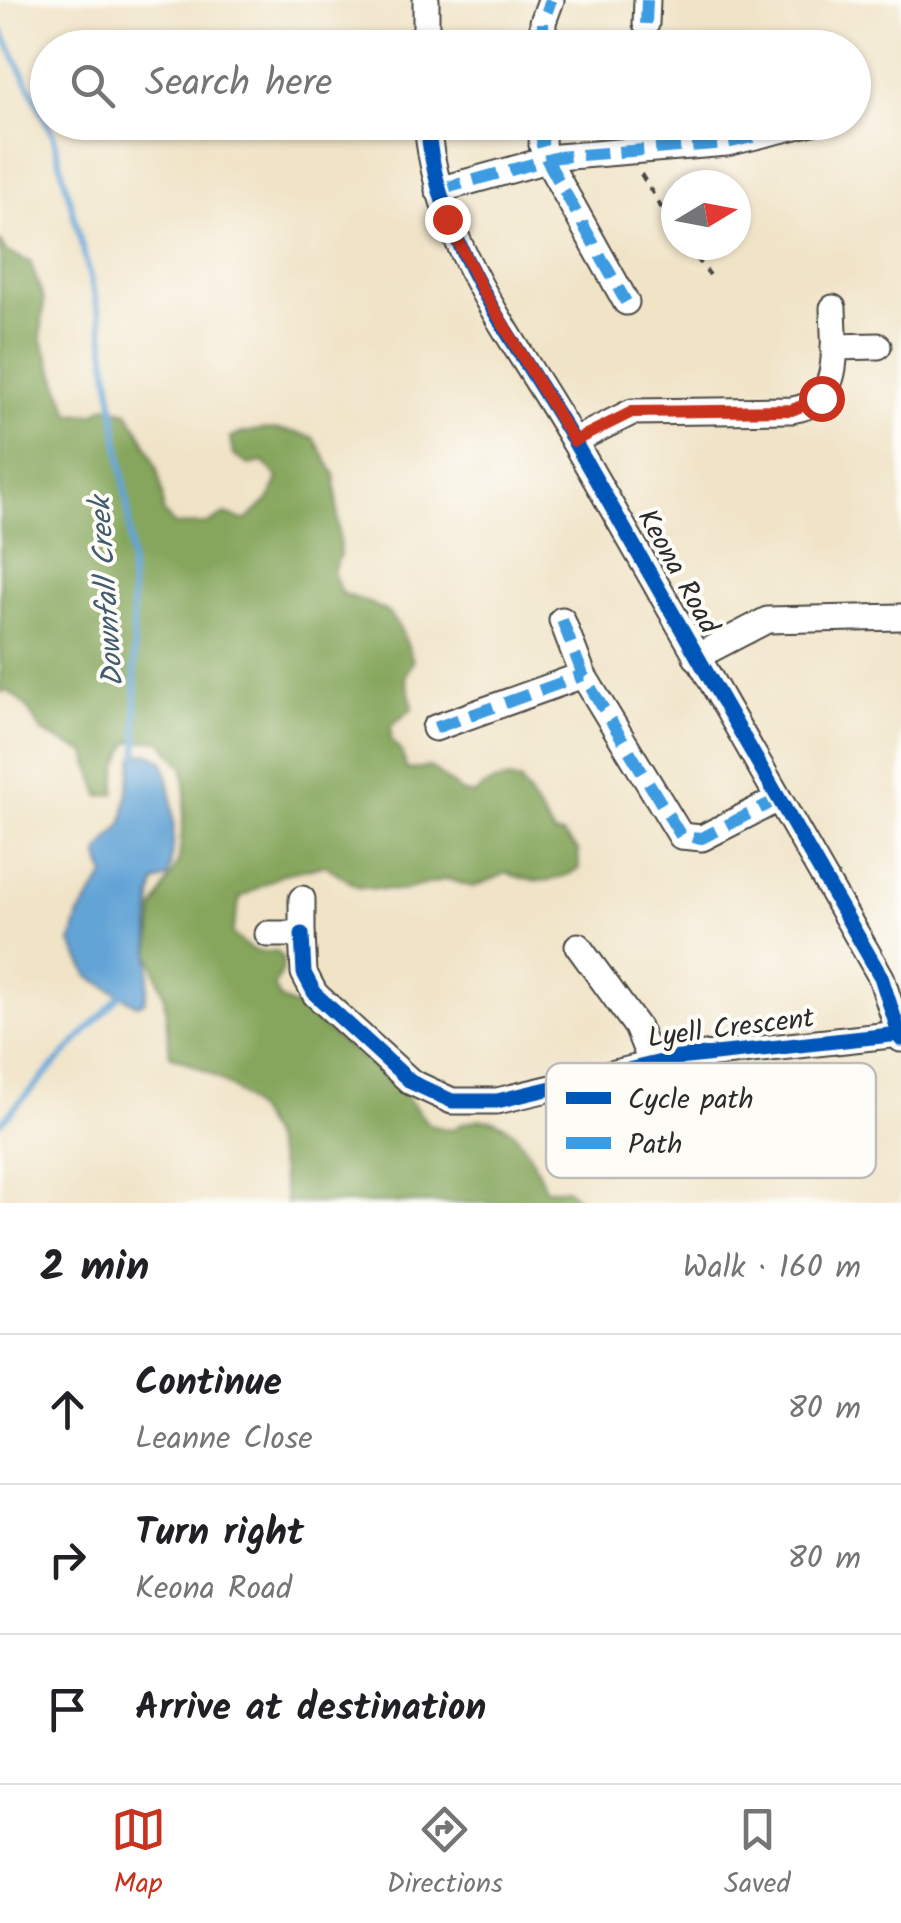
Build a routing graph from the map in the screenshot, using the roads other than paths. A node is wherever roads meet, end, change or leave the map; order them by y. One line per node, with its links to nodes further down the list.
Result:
1 (426, 0): 3 (street)
2 (551, 0): 4 (street)
3 (426, 30)
4 (543, 30)
5 (430, 140): 9 (street, Keona Road)
6 (542, 140): 8 (street)
7 (650, 140): 8 (street)
8 (547, 160): 9 (street); 10 (street)
9 (438, 190): 14 (street, Keona Road)
10 (626, 302)
11 (833, 308): 12 (street)
12 (834, 346): 13 (street); 14 (street)
13 (878, 346)
14 (574, 441): 17 (street, Keona Road)
15 (901, 617): 17 (street)
16 (562, 620): 18 (street)
17 (696, 657): 20 (street, Keona Road)
18 (583, 675): 19 (street); 20 (street)
19 (436, 728)
20 (778, 799): 25 (street, Keona Road)
21 (302, 899): 23 (street, Lyell Crescent)
22 (268, 934): 23 (street)
23 (302, 934): 28 (street, Lyell Crescent)
24 (578, 946): 26 (street)
25 (901, 1037): 27 (street, Lyell Crescent)
26 (652, 1063)
27 (661, 1063)
28 (546, 1089)

